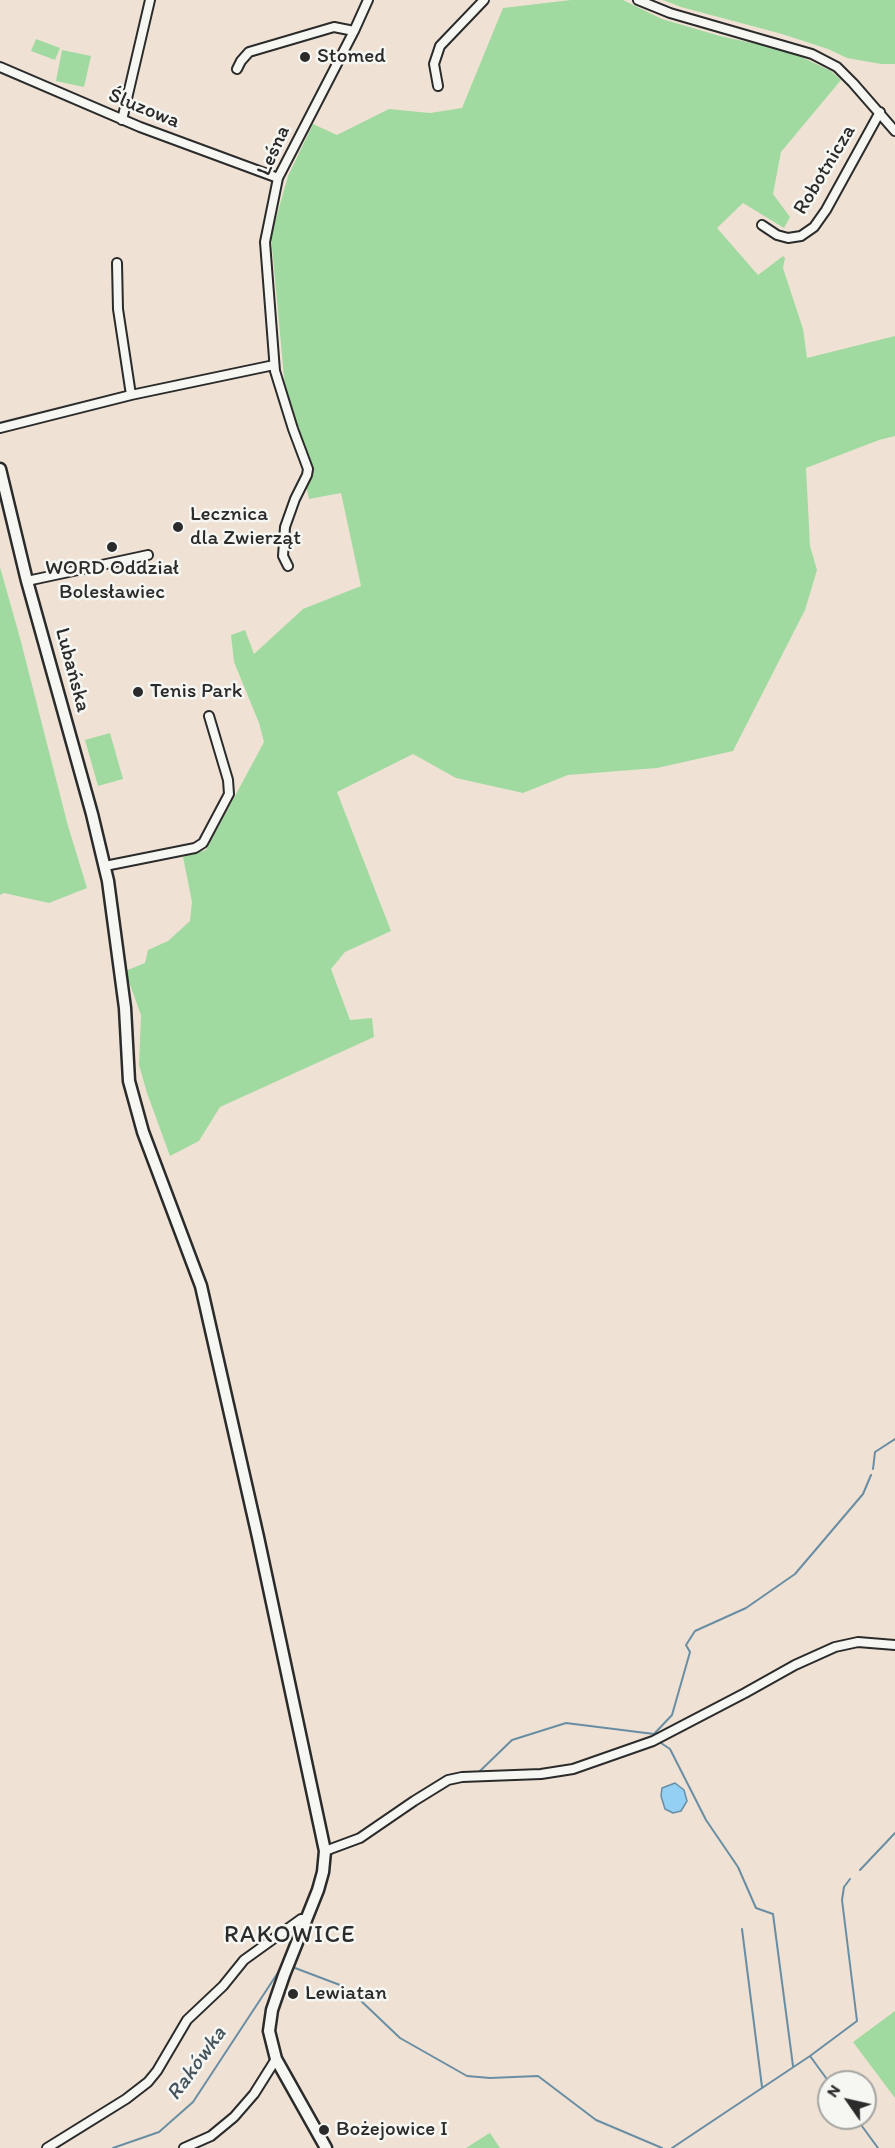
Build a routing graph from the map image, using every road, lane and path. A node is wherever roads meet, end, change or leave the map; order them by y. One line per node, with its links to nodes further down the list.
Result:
1 (150, 0): 10 (street)
2 (368, 0): 5 (street, Leśna)
3 (484, 0): 8 (street)
4 (638, 0): 9 (street)
5 (354, 31): 7 (street); 12 (street, Leśna)
6 (0, 67): 10 (street, Śluzowa)
7 (237, 69)
8 (438, 86)
9 (879, 112): 11 (street); 13 (street, Robotnicza)
10 (122, 120): 12 (street, Śluzowa)
11 (895, 131)
12 (278, 178): 15 (street, Leśna)
13 (762, 225)
14 (117, 263): 16 (street)
15 (274, 365): 16 (street); 20 (street, Leśna)
16 (131, 395): 17 (street)
17 (0, 428)
18 (0, 469): 21 (street, Lubańska)
19 (148, 555): 21 (street)
20 (288, 566)
21 (27, 581): 23 (street, Lubańska)
22 (209, 716): 23 (street)
23 (105, 867): 25 (street, Lubańska)
24 (895, 1645): 25 (street)
25 (325, 1851): 26 (street)
26 (307, 1919): 27 (street); 28 (street)
27 (276, 2059): 29 (street); 30 (street)
28 (47, 2148)
29 (184, 2148)
30 (326, 2148)

